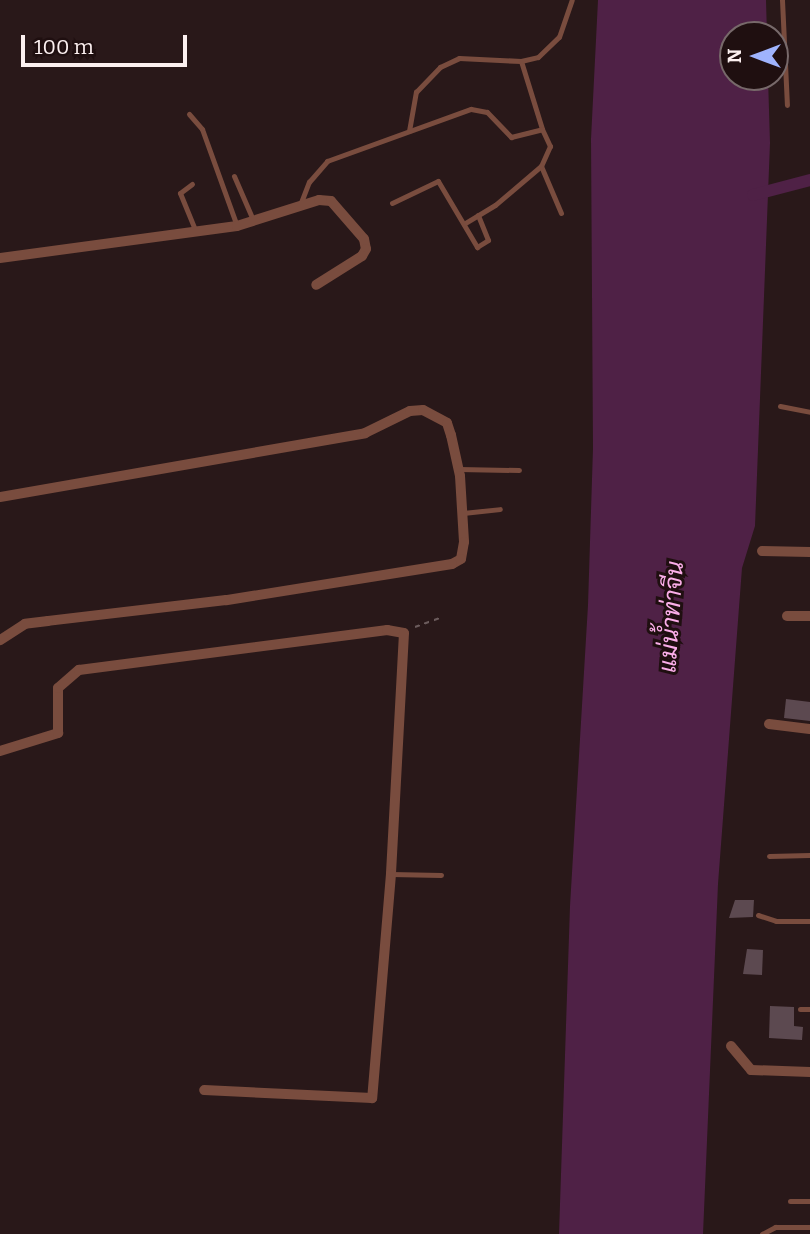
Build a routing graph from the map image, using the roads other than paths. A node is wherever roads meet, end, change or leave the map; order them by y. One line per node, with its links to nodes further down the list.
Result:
1 (572, 0): 3 (lane)
2 (782, 0): 4 (lane)
3 (522, 61): 6 (lane); 7 (lane)
4 (787, 105)
5 (189, 114): 17 (lane)
6 (542, 129): 7 (lane); 8 (lane)
7 (409, 131): 12 (lane)
8 (541, 166): 13 (lane); 14 (lane)
9 (234, 176): 15 (lane)
10 (192, 184): 18 (lane)
11 (391, 202): 16 (lane)
12 (299, 208): 15 (street); 20 (street)
13 (561, 213)
14 (478, 215): 16 (lane); 16 (lane)
15 (255, 222): 17 (street)
16 (465, 223)
17 (237, 226): 18 (street)
18 (196, 232): 19 (street)
19 (0, 258)
20 (316, 285)
21 (780, 406): 22 (lane)
22 (810, 412)
23 (519, 470): 24 (lane)
24 (459, 473): 25 (street); 26 (street)
25 (0, 497)
26 (463, 508): 27 (lane); 32 (street)
27 (500, 509)
28 (762, 551): 29 (street)
29 (810, 552)
30 (787, 616): 31 (street)
31 (810, 617)
32 (0, 640)
33 (769, 724): 34 (street)
34 (810, 729)
35 (0, 751): 38 (street)
36 (769, 856): 37 (lane)
37 (810, 856)
38 (391, 874): 39 (lane); 46 (street)
39 (441, 875)
40 (758, 915): 41 (lane)
41 (810, 921)
42 (800, 1009): 43 (lane)
43 (810, 1009)
44 (731, 1046): 45 (street)
45 (810, 1072)
46 (204, 1090)
47 (790, 1201): 48 (lane)
48 (810, 1201)
49 (810, 1227): 50 (lane)
50 (762, 1234)

